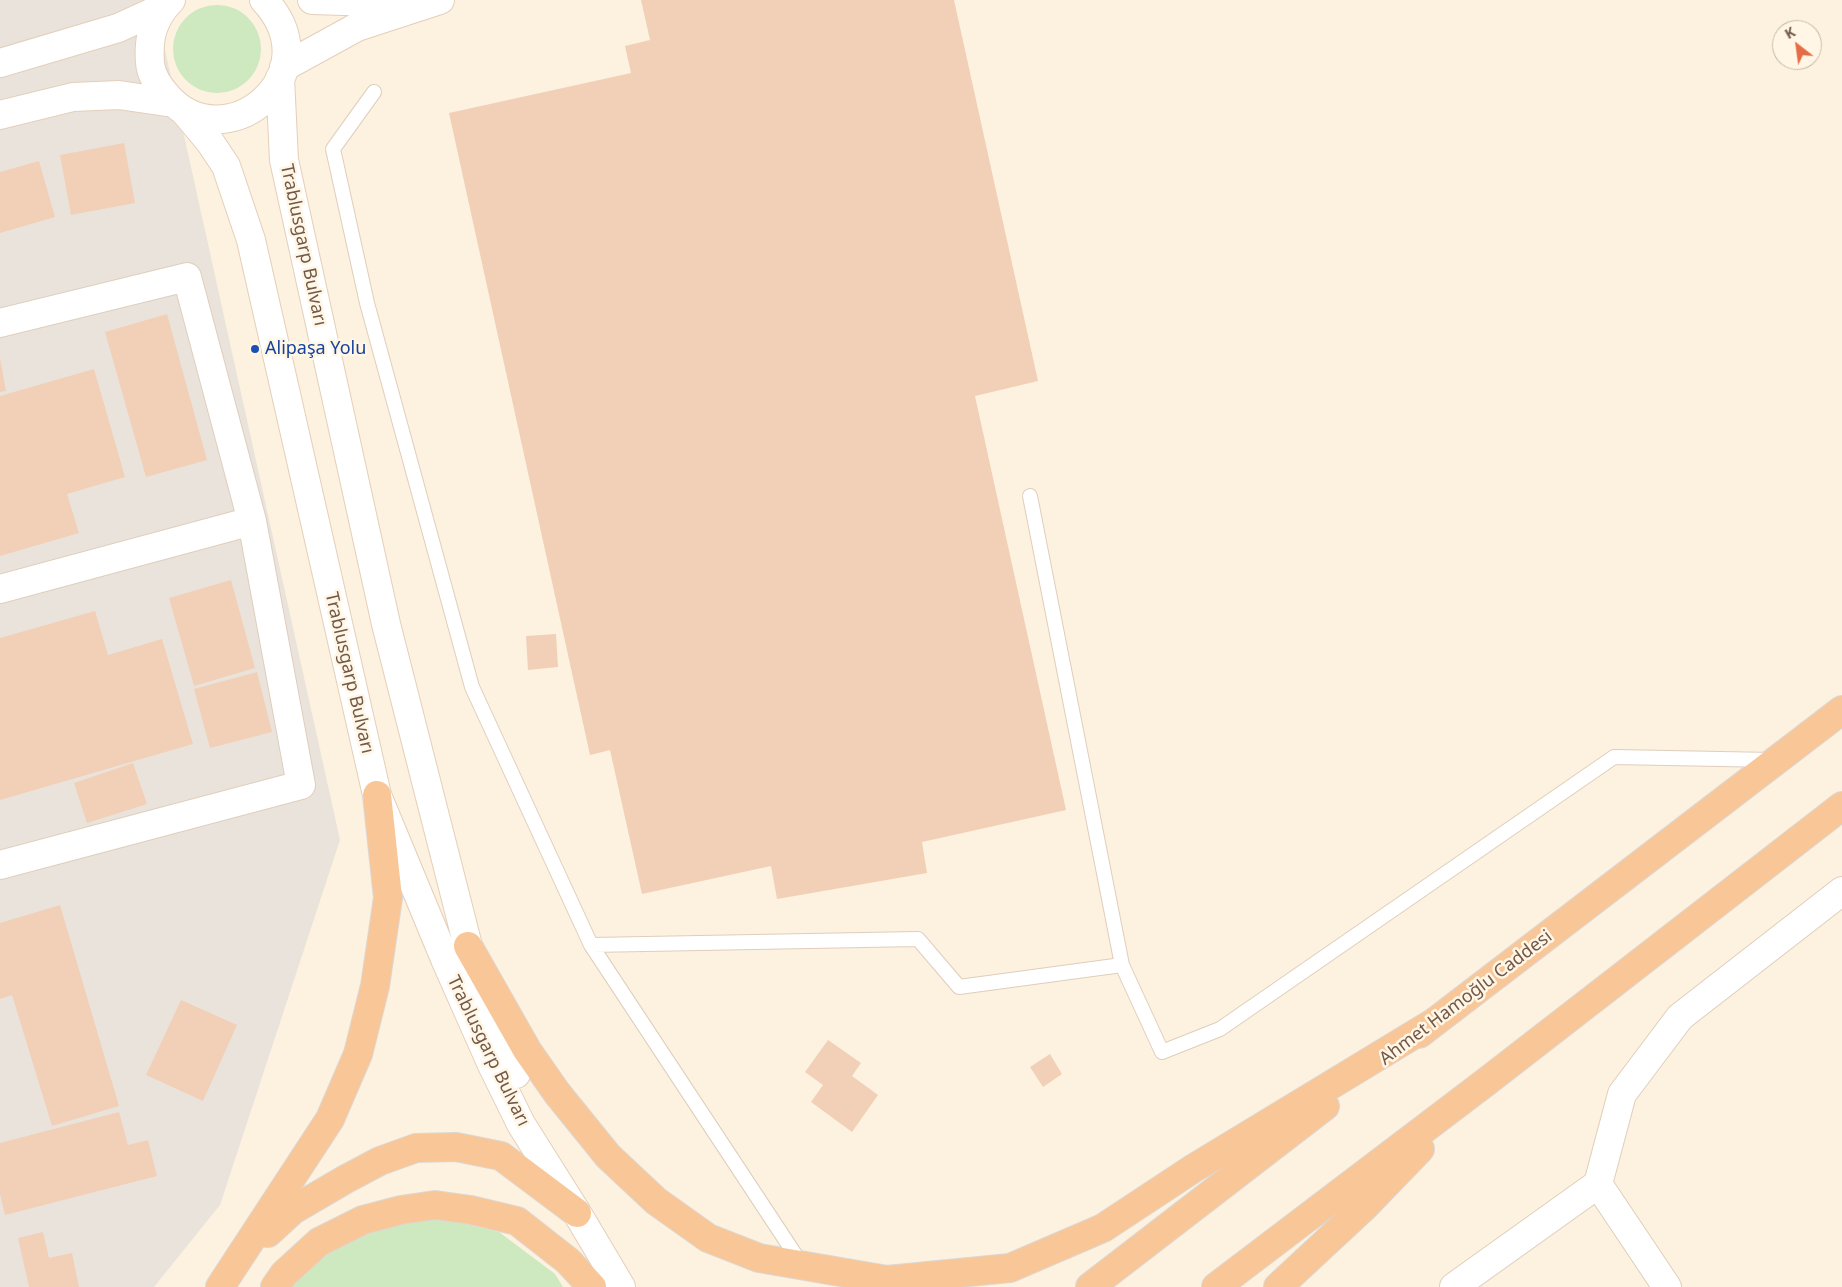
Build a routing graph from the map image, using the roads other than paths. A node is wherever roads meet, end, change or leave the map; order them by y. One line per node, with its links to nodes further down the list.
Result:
1 (264, 0): 6 (main road, Trablusgarp Bulvarı)
2 (312, 0): 3 (main road)
3 (432, 2): 6 (main road)
4 (167, 3): 5 (main road); 8 (main road, Trablusgarp Bulvarı)
5 (0, 63)
6 (282, 73): 8 (main road); 21 (main road, Trablusgarp Bulvarı)
7 (374, 92): 20 (lane)
8 (179, 107): 9 (main road); 16 (main road, Trablusgarp Bulvarı)
9 (0, 115)
10 (0, 323): 12 (main road)
11 (1030, 496): 22 (lane)
12 (252, 521): 13 (main road); 18 (main road)
13 (0, 589)
14 (1842, 710): 15 (highway, Ahmet Hamoğlu Caddesi)
15 (1777, 760): 22 (lane); 23 (highway, Ahmet Hamoğlu Caddesi)
16 (377, 795): 26 (main road, Trablusgarp Bulvarı); 28 (highway)
17 (1842, 806): 24 (highway)
18 (0, 865)
19 (1842, 891): 25 (main road)
20 (591, 945): 22 (lane); 27 (lane)
21 (468, 946): 26 (main road, Trablusgarp Bulvarı); 27 (highway)
22 (1122, 965)
23 (1433, 1023): 27 (highway); 32 (highway, Ahmet Hamoğlu Caddesi)
24 (1486, 1082): 33 (highway); 34 (highway)
25 (1598, 1184): 35 (main road); 36 (main road)
26 (577, 1213): 28 (highway); 31 (main road, Trablusgarp Bulvarı)
27 (803, 1265)
28 (226, 1277)
29 (275, 1287): 30 (highway)
30 (592, 1287)
31 (621, 1287)
32 (1090, 1287)
33 (1216, 1287)
34 (1278, 1287)
35 (1454, 1287)
36 (1667, 1287)

